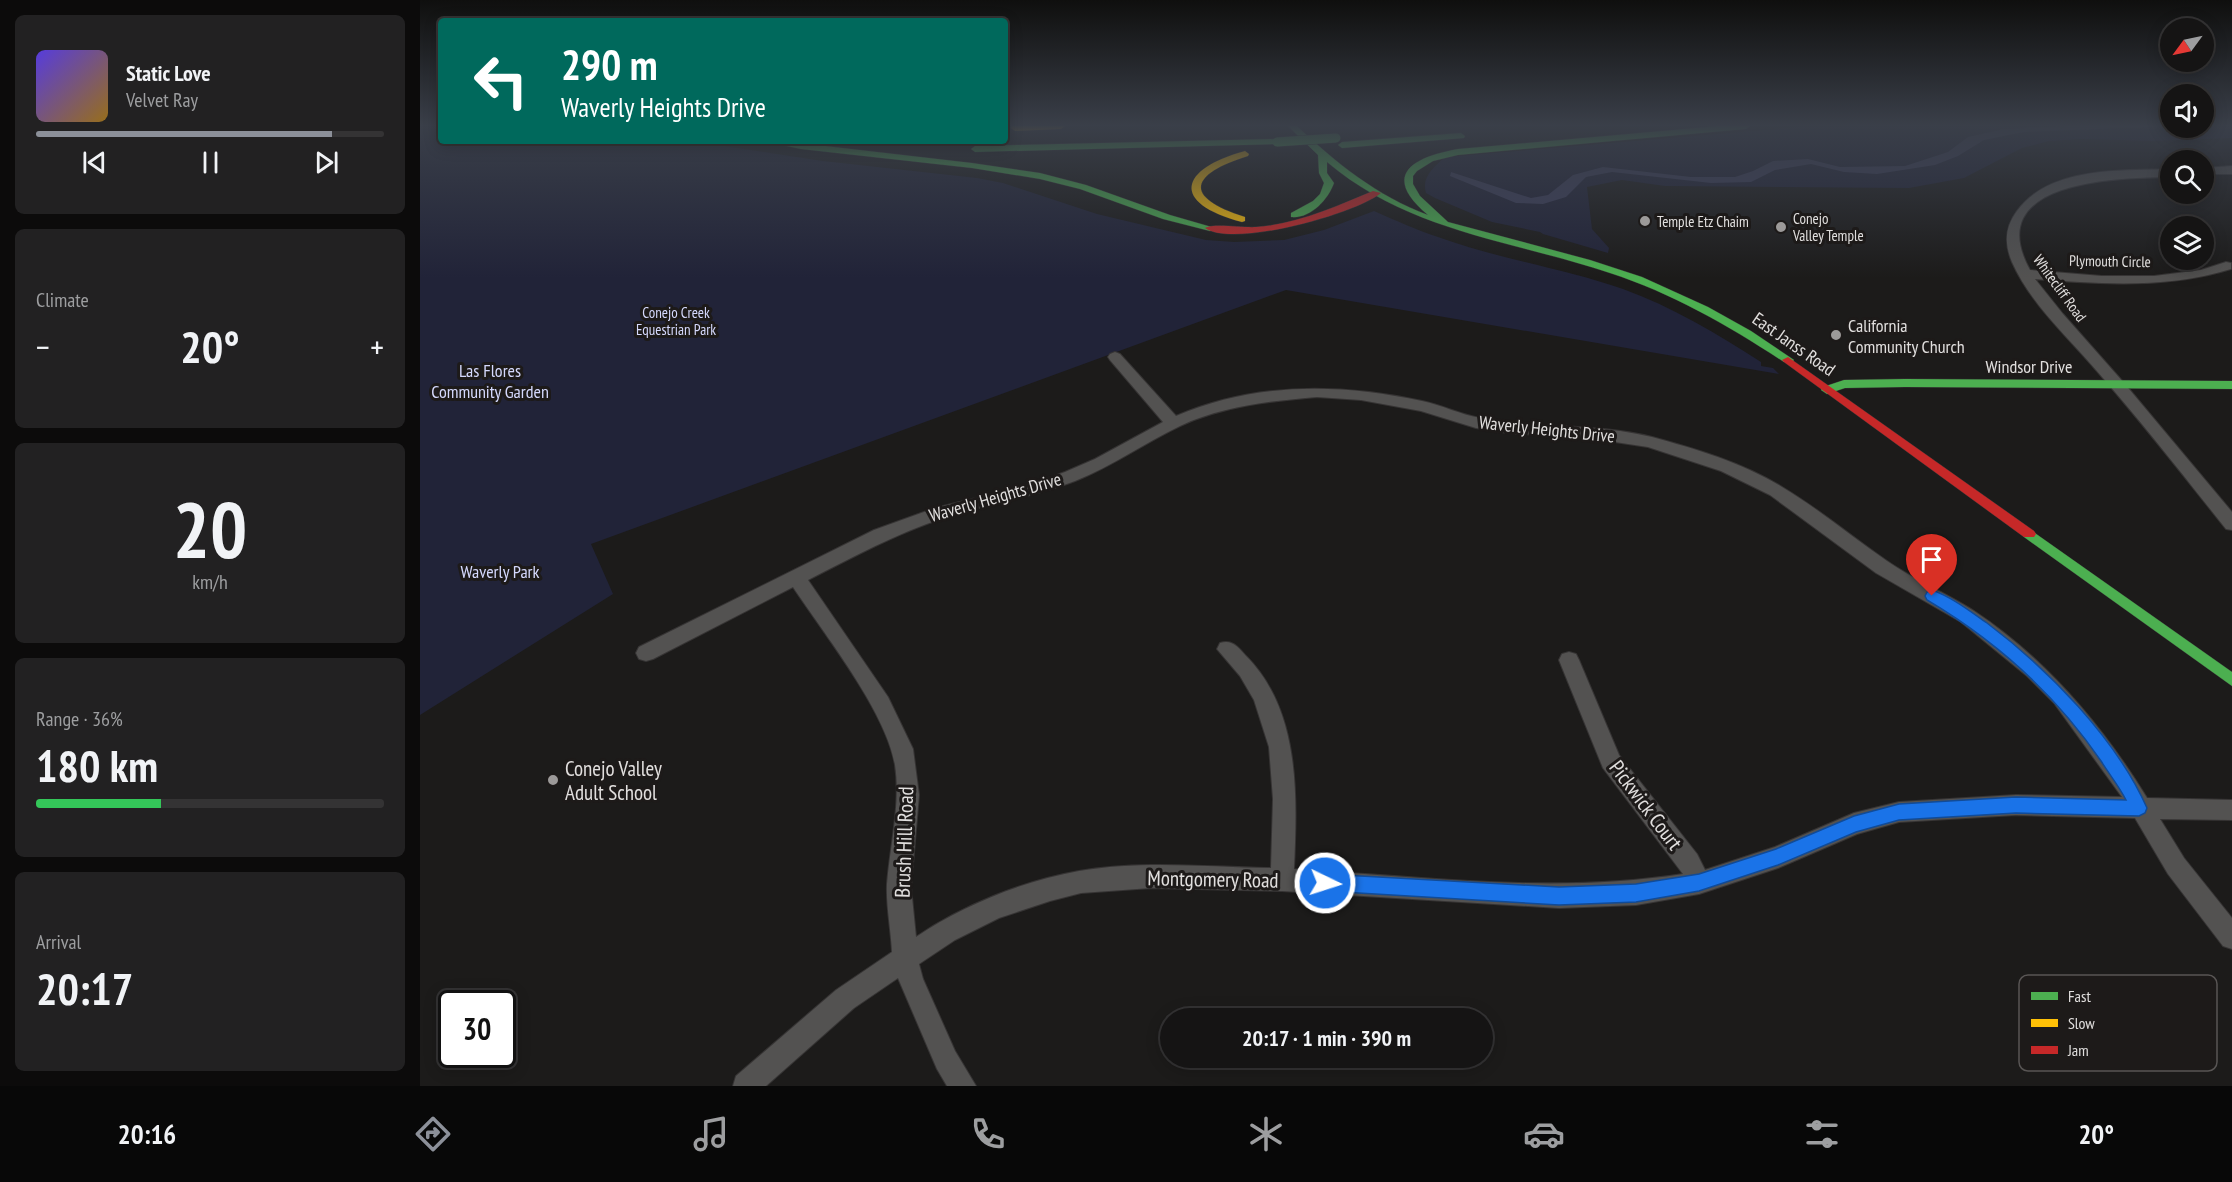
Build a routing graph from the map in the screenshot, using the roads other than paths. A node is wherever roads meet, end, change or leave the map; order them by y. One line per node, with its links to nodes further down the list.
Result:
1 (1046, 177): 7 (main road)
2 (1196, 177): 3 (main road)
3 (1326, 177)
4 (1350, 177): 7 (main road, East Janss Road)
5 (1410, 177): 8 (main road)
6 (2105, 177): 10 (street, Whitecliff Road)
7 (1376, 193): 8 (main road, East Janss Road)
8 (1445, 224): 14 (main road, East Janss Road)
9 (2226, 266): 10 (street, Plymouth Circle)
10 (2027, 274): 12 (street, Whitecliff Road)
11 (1115, 357): 15 (street)
12 (2117, 385): 13 (main road, Windsor Drive); 14 (main road, Windsor Drive); 16 (street, Whitecliff Road)
13 (2232, 385)
14 (1827, 390): 21 (main road, East Janss Road)
15 (1173, 423): 17 (street, Waverly Heights Drive); 22 (street, Waverly Heights Drive)
16 (2232, 524)
17 (797, 578): 19 (street, Waverly Heights Drive); 27 (street, Brush Hill Road)
18 (1227, 649): 24 (street)
19 (646, 653)
20 (1569, 660): 25 (street, Pickwick Court)
21 (2232, 680)
22 (2139, 808): 23 (street, Montgomery Road); 25 (street, Montgomery Road); 26 (street, Waverly Heights Drive)
23 (2232, 810)
24 (1282, 880): 25 (street, Montgomery Road); 27 (street, Montgomery Road)
25 (1699, 883)
26 (2232, 937)
27 (905, 957): 28 (street, Montgomery Road); 29 (street, Brush Hill Road)
28 (746, 1086)
29 (963, 1086)

